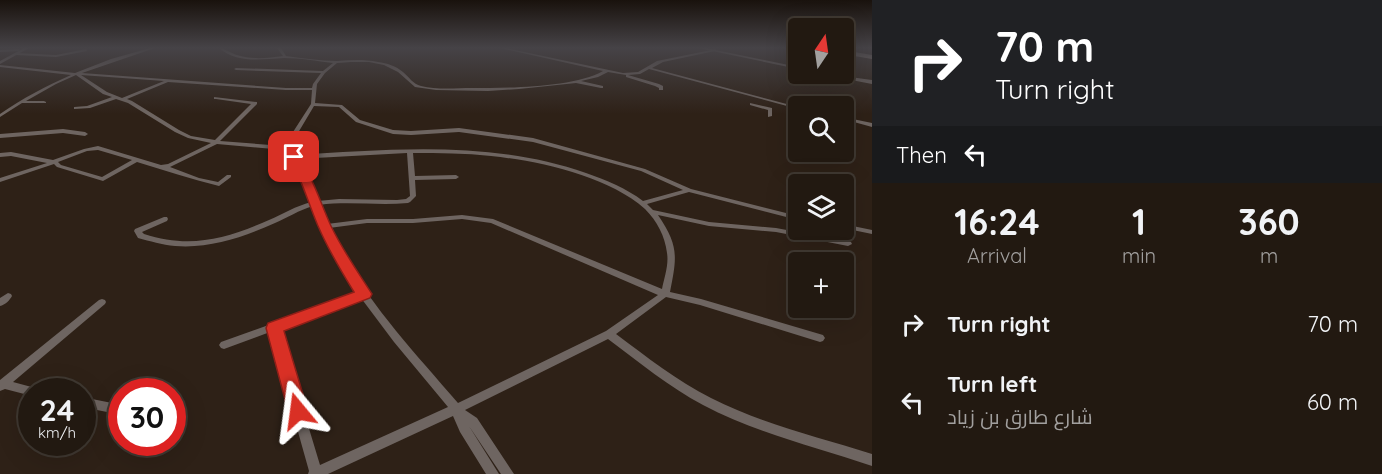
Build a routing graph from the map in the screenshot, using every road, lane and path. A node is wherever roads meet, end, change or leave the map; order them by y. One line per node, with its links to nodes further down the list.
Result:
1 (52, 70): 11 (street)
2 (82, 70): 11 (street)
3 (269, 70): 10 (street)
4 (398, 70): 16 (street)
5 (603, 70): 9 (street)
6 (641, 70): 9 (street)
7 (644, 70): 12 (street)
8 (650, 70): 23 (street)
9 (607, 71): 12 (street); 16 (street)
10 (324, 72): 19 (street)
11 (76, 74): 15 (street); 21 (street); 25 (street)
12 (623, 74): 20 (street)
13 (854, 78): 17 (street)
14 (854, 78): 17 (street)
15 (168, 81): 19 (street); 24 (street)
16 (577, 81): 18 (street)
17 (872, 81)
18 (601, 87)
19 (314, 89): 27 (street)
20 (661, 89)
21 (116, 97): 24 (street); 29 (street)
22 (216, 98): 36 (street)
23 (757, 98): 28 (street); 31 (street)
24 (123, 99): 36 (street)
25 (19, 102): 26 (street); 30 (street)
26 (44, 102)
27 (313, 104): 37 (street); 48 (street)
28 (788, 106)
29 (76, 108)
30 (0, 116)
31 (770, 116)
32 (854, 121): 33 (street)
33 (872, 125)
34 (85, 134): 35 (street)
35 (0, 136)
36 (216, 142): 37 (street); 43 (street)
37 (286, 148): 40 (street)
38 (410, 152): 40 (street); 46 (street); 50 (street)
39 (0, 155): 42 (street)
40 (294, 157): 49 (street)
41 (136, 160): 42 (street); 42 (street); 43 (street)
42 (55, 162): 47 (street)
43 (164, 167): 44 (street)
44 (229, 176)
45 (456, 177): 46 (street)
46 (412, 178): 49 (street)
47 (0, 180)
48 (689, 190): 50 (street); 52 (street)
49 (315, 203): 53 (street); 54 (street)
50 (644, 203): 51 (street)
51 (653, 212): 57 (street); 59 (street)
52 (788, 215)
53 (164, 219)
54 (325, 226): 58 (street); 59 (street)
55 (854, 228): 56 (street)
56 (872, 232)
57 (848, 244)
58 (364, 294): 63 (street); 69 (street)
59 (665, 294): 64 (street); 65 (street)
60 (8, 296): 62 (street)
61 (102, 302): 67 (street)
62 (0, 303)
63 (274, 328): 66 (street); 71 (street)
64 (609, 334): 69 (street); 70 (street)
65 (820, 338)
66 (224, 345)
67 (1, 385): 68 (street)
68 (18, 388)
69 (456, 410): 71 (street); 72 (street); 73 (street)
70 (872, 460)
71 (315, 474)
72 (493, 474)
73 (508, 474)

